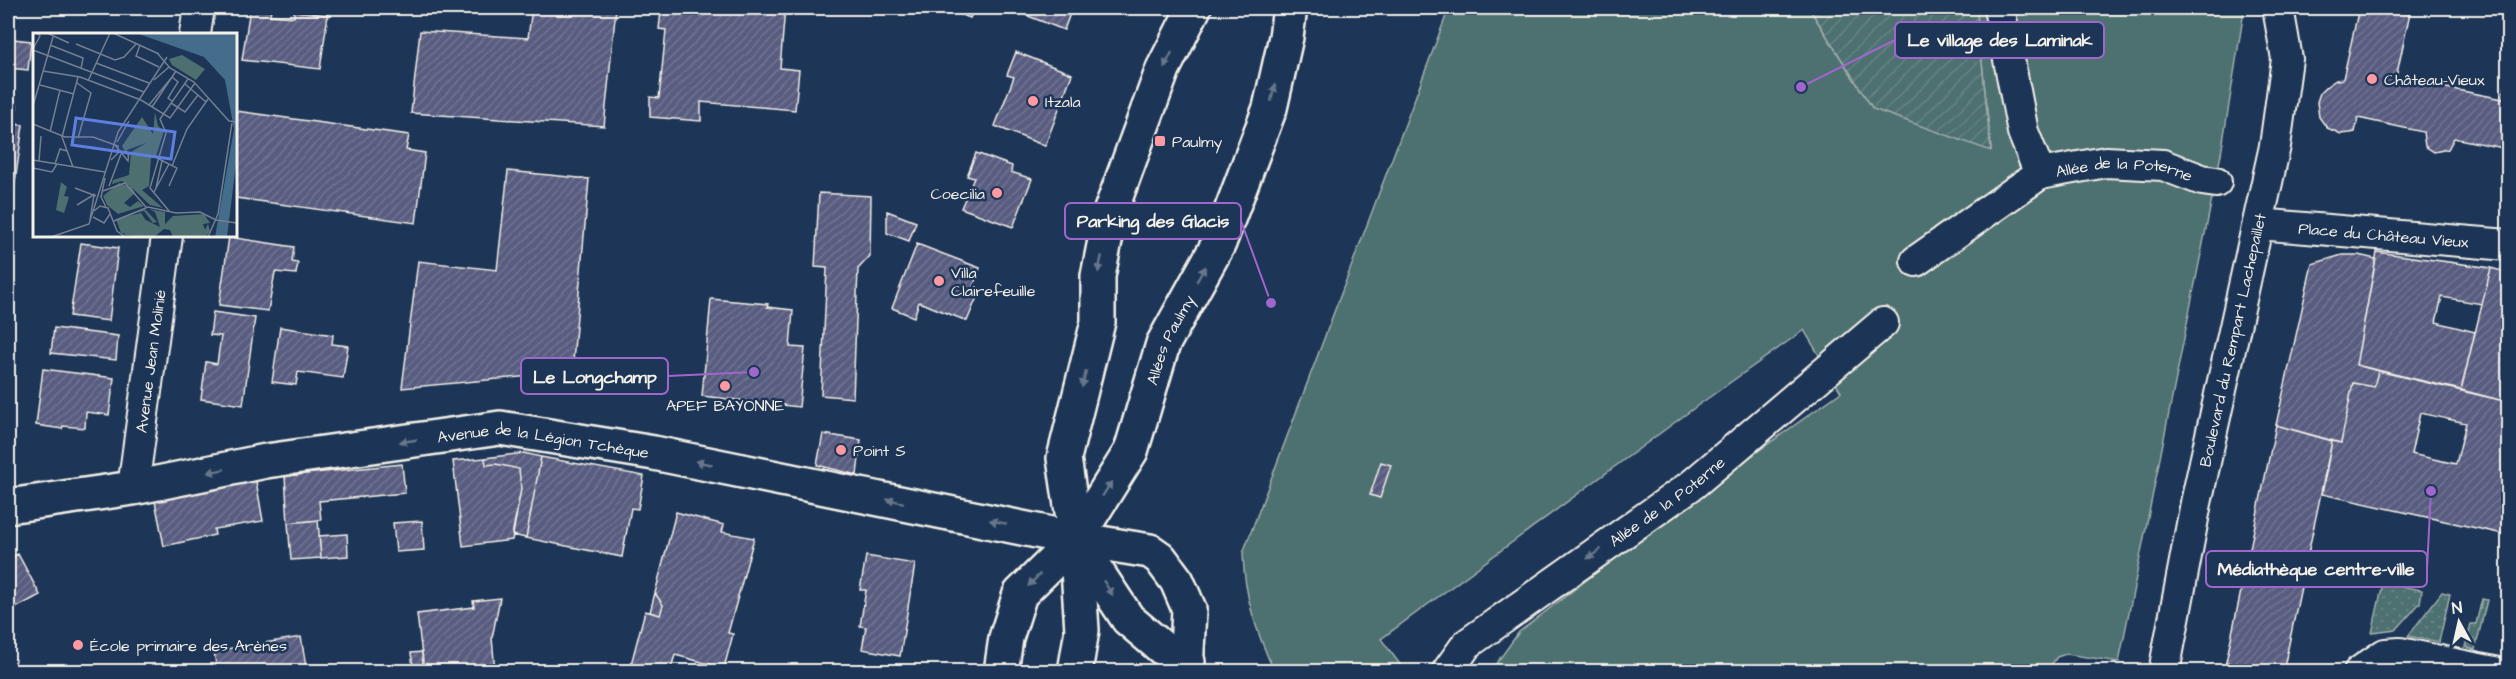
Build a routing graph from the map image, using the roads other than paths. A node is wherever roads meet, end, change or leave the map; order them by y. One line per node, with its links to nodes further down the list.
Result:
1 (199, 8): 6 (street)
2 (1194, 8): 16 (street, one-way to 16)
3 (1290, 8): 16 (street, Allées Paulmy, one-way to 3)
4 (1999, 8): 7 (street)
5 (2278, 8): 9 (street, Boulevard du Rempart Lachepaillet)
6 (195, 33)
7 (2040, 174): 8 (street, Allée de la Poterne); 12 (street, Allée de la Poterne)
8 (2216, 182)
9 (2258, 224): 11 (street, Place du Château Vieux); 21 (street, Boulevard du Rempart Lachepaillet)
10 (166, 237): 14 (street, Avenue Jean Molinié)
11 (2508, 245)
12 (1916, 261)
13 (1883, 323): 18 (street, Allée de la Poterne, one-way to 18)
14 (133, 488): 15 (street, Avenue de la Légion Tchèque); 16 (street, Avenue de la Légion Tchèque, one-way to 14)
15 (8, 506)
16 (1076, 539): 17 (street, one-way to 17); 17 (street); 19 (street, Allées Paulmy, one-way to 19); 20 (street)
17 (1191, 668)
18 (1447, 671)
19 (1000, 672)
20 (1075, 672)
21 (2164, 672)
22 (2359, 672): 23 (street)
23 (2494, 672)

